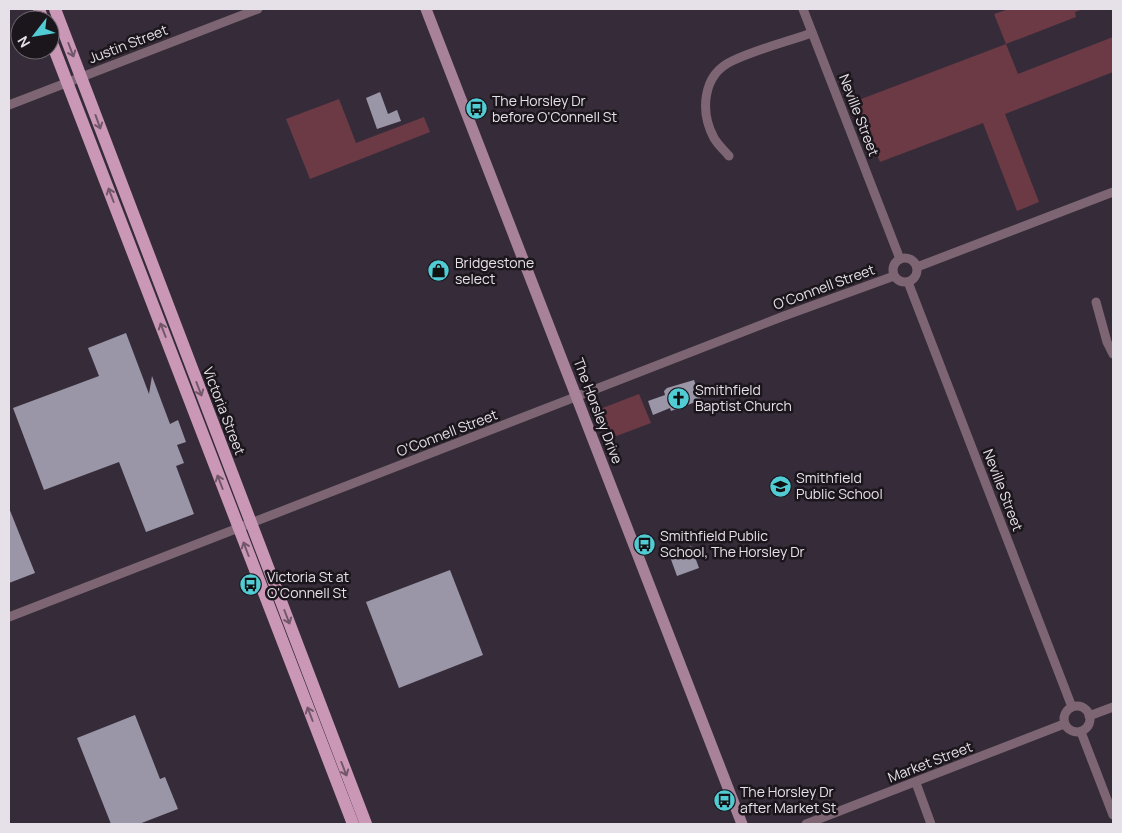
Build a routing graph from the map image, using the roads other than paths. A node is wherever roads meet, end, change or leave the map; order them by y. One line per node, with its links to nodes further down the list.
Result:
1 (55, 9): 7 (main road, Victoria Street, one-way to 7)
2 (258, 9): 7 (street, Justin Street)
3 (426, 9): 18 (main road, The Horsley Drive)
4 (803, 9): 5 (street, Neville Street)
5 (812, 33): 10 (street); 12 (street, Neville Street)
6 (58, 60): 8 (main road, Victoria Street)
7 (81, 77): 8 (street, Justin Street); 19 (main road, Victoria Street, one-way to 19)
8 (67, 82): 9 (street, Justin Street); 20 (main road, Victoria Street, one-way to 8)
9 (9, 105)
10 (729, 156)
11 (1113, 192): 13 (street)
12 (900, 259): 13 (street); 14 (street)
13 (917, 267): 15 (street)
14 (894, 276): 15 (street); 18 (street, O'Connell Street)
15 (908, 282): 22 (street, Neville Street)
16 (1096, 302): 17 (street)
17 (1113, 354)
18 (577, 398): 19 (street, O'Connell Street); 31 (main road, The Horsley Drive)
19 (252, 522): 20 (street, O'Connell Street); 30 (main road, Victoria Street, one-way to 30)
20 (238, 527): 21 (street, O'Connell Street); 29 (main road, Victoria Street, one-way to 20)
21 (9, 617)
22 (1072, 707): 24 (street); 25 (street)
23 (1113, 707): 24 (street)
24 (1089, 716): 26 (street)
25 (1064, 724): 26 (street); 27 (street, Market Street)
26 (1081, 732): 28 (street)
27 (916, 782): 32 (street, Market Street); 33 (street)
28 (1113, 814)
29 (353, 824)
30 (366, 824)
31 (742, 824)
32 (806, 824)
33 (932, 824)

